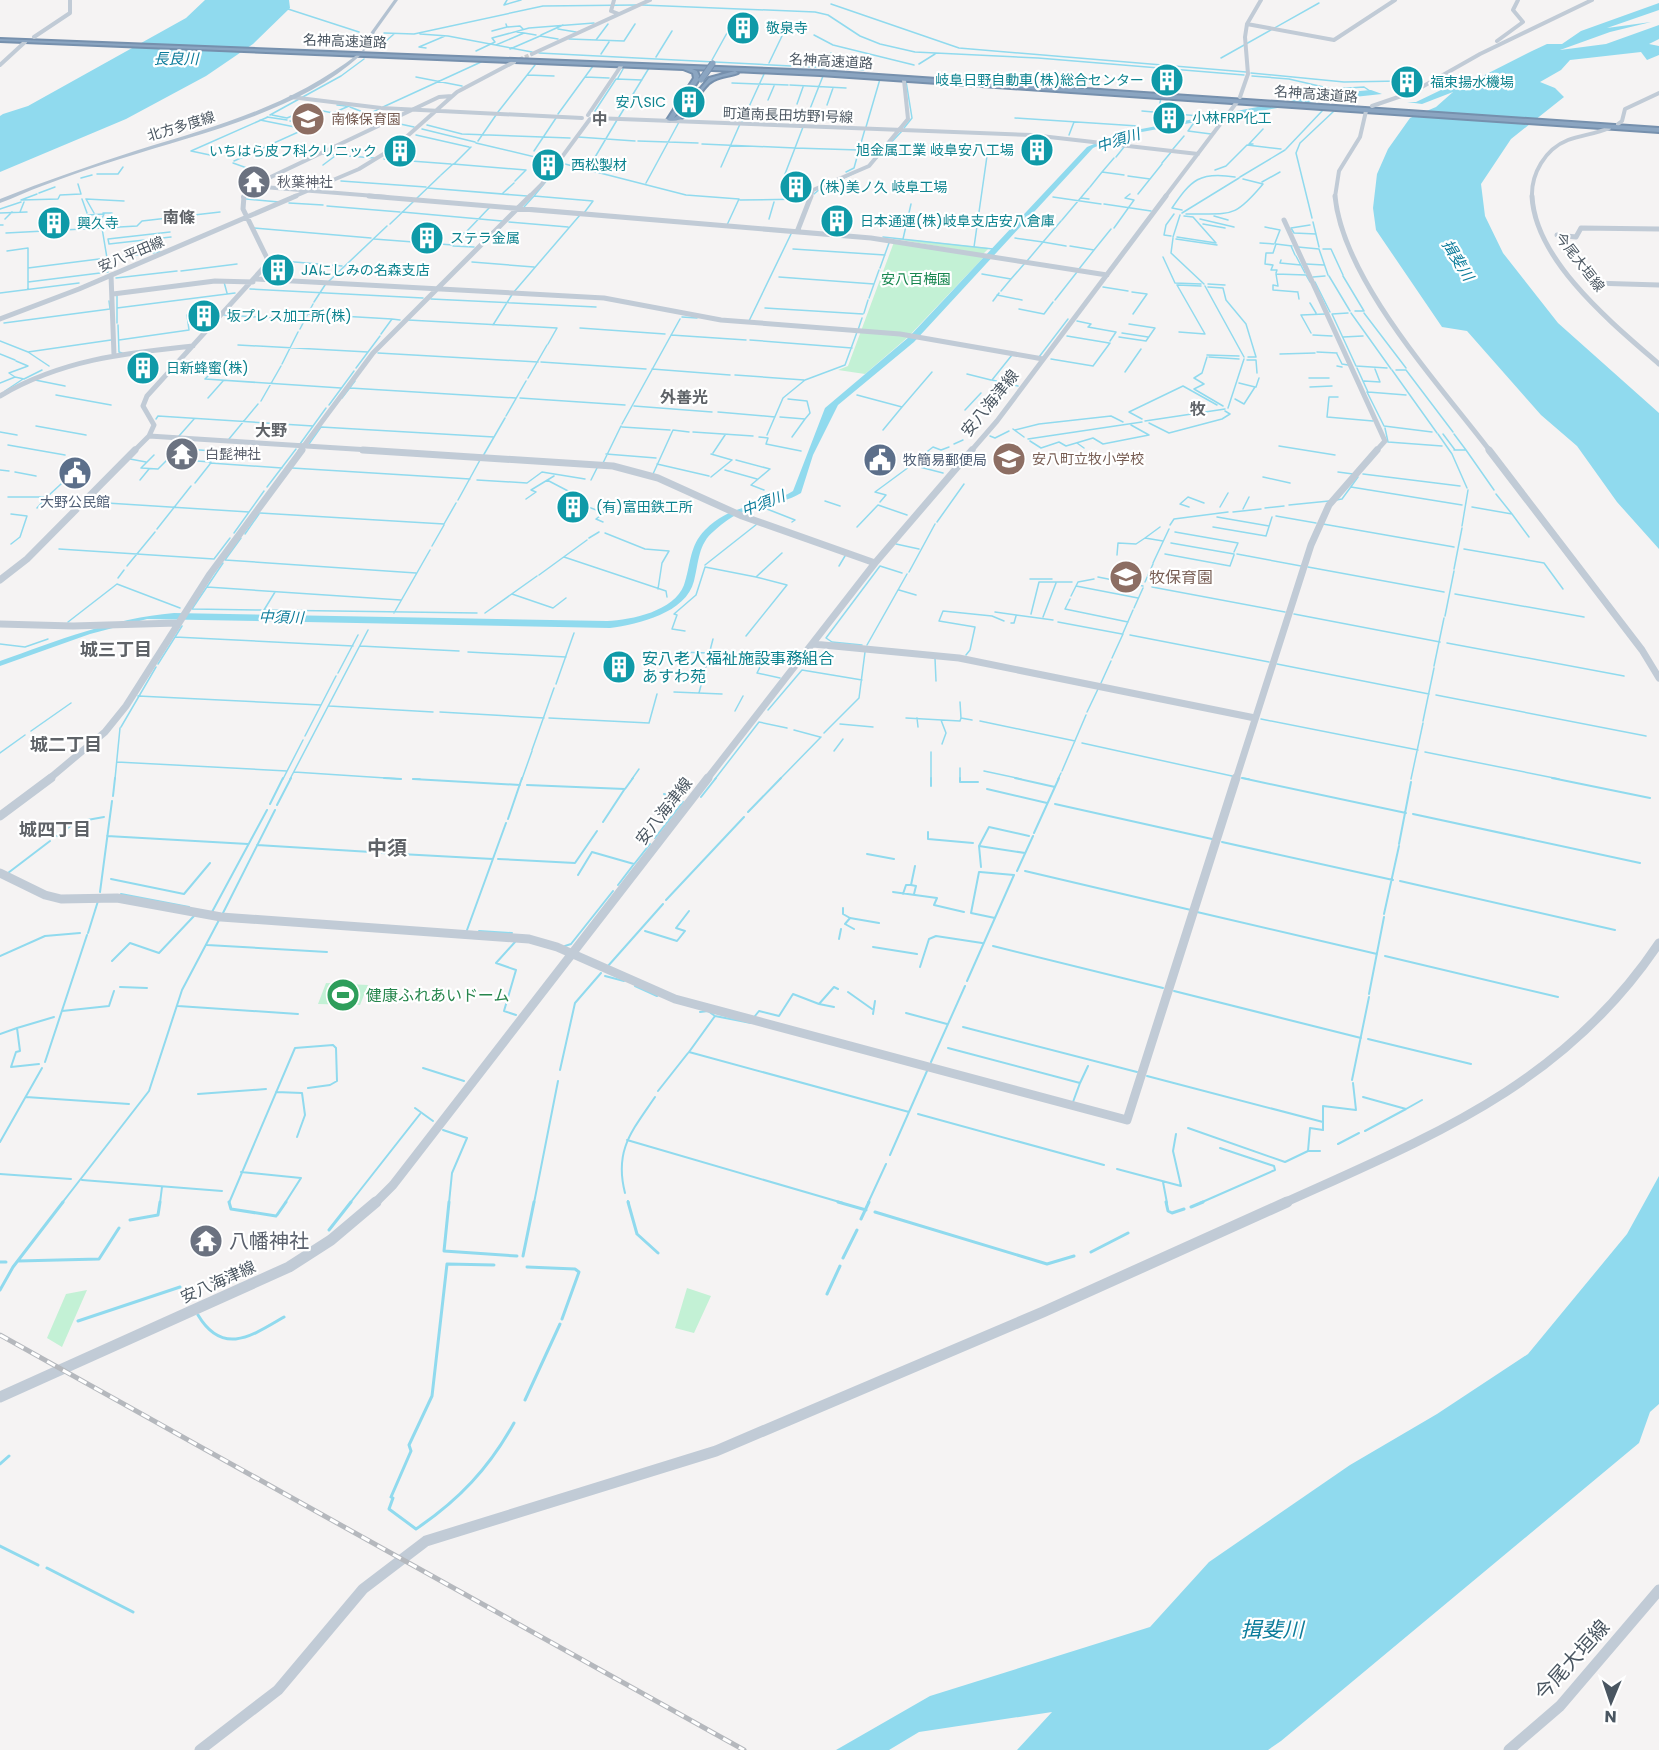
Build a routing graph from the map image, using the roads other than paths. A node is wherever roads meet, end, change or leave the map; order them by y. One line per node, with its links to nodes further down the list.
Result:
1 (70, 0): 11 (street)
2 (396, 0): 14 (main road)
3 (614, 0): 9 (street)
4 (650, 0): 9 (street)
5 (1260, 0): 10 (street)
6 (1395, 0): 10 (street)
7 (1518, 0): 16 (street)
8 (1592, 0): 16 (street)
9 (619, 14): 15 (street)
10 (1247, 24): 31 (street)
11 (34, 37)
12 (0, 39): 18 (highway, 名神高速道路)
13 (25, 42): 21 (street)
14 (363, 50)
15 (532, 54)
16 (1480, 54): 34 (street)
17 (359, 55): 30 (main road, 北方多度線)
18 (544, 59): 20 (highway); 23 (highway, 名神高速道路); 24 (highway, 名神高速道路); 33 (highway)
19 (514, 62): 28 (street, 安八平田線)
20 (713, 63): 24 (highway); 25 (highway, bridge)
21 (0, 65)
22 (621, 66): 39 (street)
23 (874, 75): 29 (highway); 36 (highway, 名神高速道路)
24 (947, 78): 36 (highway, 名神高速道路)
25 (702, 80): 29 (highway); 33 (highway)
26 (904, 80): 43 (street)
27 (1659, 93): 41 (street)
28 (452, 96): 35 (street); 37 (street, 安八平田線)
29 (696, 96): 40 (highway)
30 (291, 97): 35 (street, 町道南長田坊野1号線); 48 (main road, 北方多度線)
31 (1240, 97)
32 (1237, 102): 45 (street, 安八海津線)
33 (680, 103): 40 (highway)
34 (1372, 106)
35 (412, 110): 37 (street, 町道南長田坊野1号線); 46 (street)
36 (1391, 110): 44 (highway, 名神高速道路)
37 (436, 111): 39 (street, 町道南長田坊野1号線); 47 (street, 安八平田線)
38 (1366, 111): 77 (street)
39 (589, 116): 40 (street, 町道南長田坊野1号線); 49 (street)
40 (672, 120): 43 (street, 町道南長田坊野1号線)
41 (1617, 124)
42 (1609, 128): 66 (street, 今尾大垣線)
43 (901, 129): 45 (street, 町道南長田坊野1号線); 53 (street)
44 (1659, 129)
45 (1198, 154): 56 (street, 安八海津線)
46 (252, 186): 47 (street); 50 (street)
47 (310, 191): 49 (street); 50 (street, 安八平田線)
48 (0, 201)
49 (518, 208): 53 (street); 60 (street)
50 (246, 218): 55 (street, 安八平田線); 57 (street)
51 (1284, 220): 78 (street)
52 (1659, 229): 54 (street)
53 (797, 231): 56 (street)
54 (1557, 235)
55 (111, 275): 61 (street); 62 (street, 安八平田線)
56 (1107, 275): 65 (street, 安八海津線)
57 (254, 280): 60 (street); 61 (street); 63 (street)
58 (1592, 283): 59 (street)
59 (1659, 285)
60 (436, 288): 65 (street); 69 (street)
61 (113, 294): 64 (street)
62 (0, 319)
63 (192, 346): 64 (street); 68 (street)
64 (114, 355): 67 (street)
65 (1043, 359): 71 (street, 安八海津線)
66 (1659, 364)
67 (0, 396)
68 (149, 436): 69 (street); 72 (street)
69 (303, 447): 70 (street); 73 (street)
70 (731, 510): 71 (street)
71 (875, 563): 76 (street, 安八海津線)
72 (0, 580)
73 (184, 612): 74 (street)
74 (178, 622): 75 (street); 79 (street)
75 (0, 624)
76 (813, 644): 78 (street); 82 (street, 安八海津線)
77 (1659, 678)
78 (1256, 718): 82 (street)
79 (0, 816)
80 (0, 873): 82 (street)
81 (1659, 944): 85 (street)
82 (571, 954): 83 (street, 安八海津線)
83 (0, 1397)
84 (1659, 1590): 86 (street, 今尾大垣線)
85 (200, 1750)
86 (1509, 1750)

